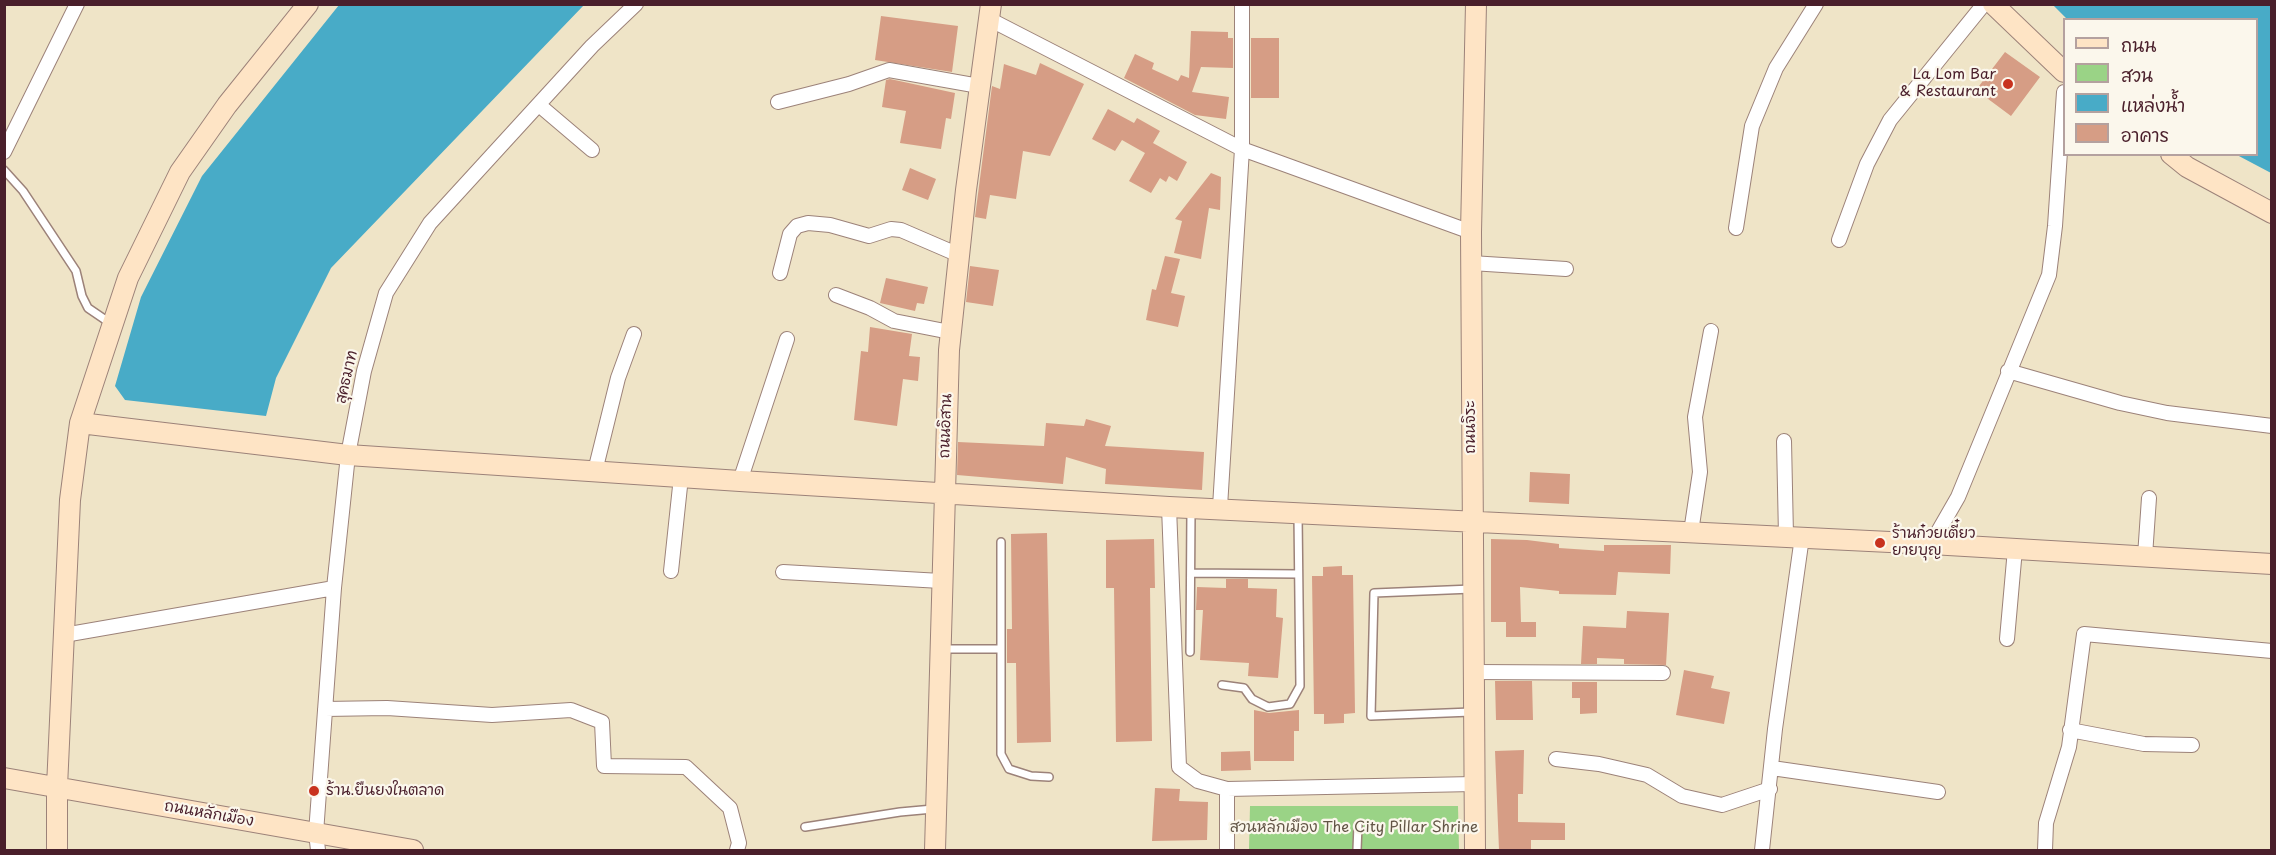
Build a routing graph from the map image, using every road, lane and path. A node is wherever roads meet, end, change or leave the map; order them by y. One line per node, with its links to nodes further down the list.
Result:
1 (77, 4): 17 (street)
2 (308, 4): 29 (street)
3 (636, 4): 13 (street, สุคธมาท)
4 (1242, 4): 15 (street)
5 (1476, 4): 22 (street, ถนนจิระ)
6 (1816, 4): 21 (street)
7 (1984, 4): 23 (street)
8 (1993, 4): 10 (street)
9 (990, 12): 11 (street, ถนนอิสาน); 15 (street)
10 (2063, 71)
11 (979, 86): 12 (street); 24 (street, ถนนอิสาน)
12 (778, 102)
13 (539, 105): 16 (street); 38 (street, สุคธมาท)
14 (2063, 107): 34 (street)
15 (1242, 149): 22 (street); 46 (street)
16 (592, 150)
17 (4, 152)
18 (2173, 156): 20 (street)
19 (4, 170): 29 (lane)
20 (2271, 213)
21 (1736, 228)
22 (1471, 232): 25 (street, ถนนจิระ)
23 (1839, 240)
24 (959, 255): 27 (street); 31 (street, ถนนอิสาน)
25 (1471, 263): 26 (street); 48 (street, ถนนจิระ)
26 (1566, 269)
27 (780, 273)
28 (836, 295): 31 (street)
29 (112, 324): 35 (street)
30 (1711, 331): 49 (street)
31 (950, 332): 42 (street, ถนนอิสาน)
32 (634, 334): 39 (street)
33 (787, 339): 41 (street)
34 (2008, 371): 36 (street); 52 (street)
35 (80, 423): 38 (street); 63 (street)
36 (2271, 426)
37 (1784, 441): 50 (street)
38 (348, 455): 39 (street); 61 (street, สุคธมาท)
39 (595, 471): 40 (street)
40 (681, 477): 41 (street); 56 (street)
41 (740, 481): 42 (street)
42 (944, 493): 44 (street); 60 (street, ถนนอิสาน)
43 (2149, 498): 54 (street)
44 (1169, 507): 45 (street); 82 (street)
45 (1191, 507): 46 (street); 58 (lane)
46 (1220, 507): 47 (street)
47 (1298, 512): 48 (street); 59 (lane)
48 (1471, 520): 49 (street); 62 (street, ถนนจิระ)
49 (1691, 532): 50 (street)
50 (1794, 537): 52 (street); 77 (street)
51 (1001, 542): 65 (lane)
52 (1931, 544): 53 (street)
53 (2015, 549): 54 (street); 64 (street)
54 (2145, 556): 55 (street)
55 (2271, 564)
56 (671, 571)
57 (783, 572): 60 (street)
58 (1191, 573): 59 (lane); 68 (lane)
59 (1298, 574): 71 (lane)
60 (941, 581): 66 (street, ถนนอิสาน)
61 (334, 588): 63 (street); 72 (street, สุคธมาท)
62 (1472, 589): 69 (street, ถนนจิระ); 73 (lane)
63 (64, 635): 81 (street)
64 (2007, 639)
65 (1001, 649): 66 (lane); 78 (lane)
66 (940, 650): 85 (street, ถนนอิสาน)
67 (2271, 651): 74 (street)
68 (1190, 652)
69 (1473, 672): 70 (street); 73 (street, ถนนจิระ)
70 (1663, 673)
71 (1222, 685)
72 (325, 709): 88 (street, สุคธมาท); 92 (street)
73 (1473, 712): 80 (street, ถนนจิระ)
74 (2070, 730): 75 (street); 98 (street)
75 (2192, 745)
76 (1556, 759): 83 (street)
77 (1772, 768): 83 (street); 84 (street)
78 (1049, 777)
79 (4, 778): 81 (street, ถนนหลักเมือง)
80 (1474, 784): 82 (street); 96 (street, ถนนจิระ)
81 (57, 786): 88 (street, ถนนหลักเมือง); 90 (street)
82 (1227, 789): 94 (street)
83 (1770, 789): 97 (street)
84 (1938, 792)
85 (936, 809): 87 (lane); 93 (street, ถนนอิสาน)
86 (1358, 825): 95 (lane)
87 (805, 827)
88 (317, 842): 89 (street, ถนนหลักเมือง)
89 (393, 849): 91 (street, ถนนหลักเมือง)
90 (57, 850)
91 (413, 850)
92 (737, 850)
93 (935, 850)
94 (1227, 850)
95 (1357, 850)
96 (1475, 850)
97 (1762, 850)
98 (2045, 850)

